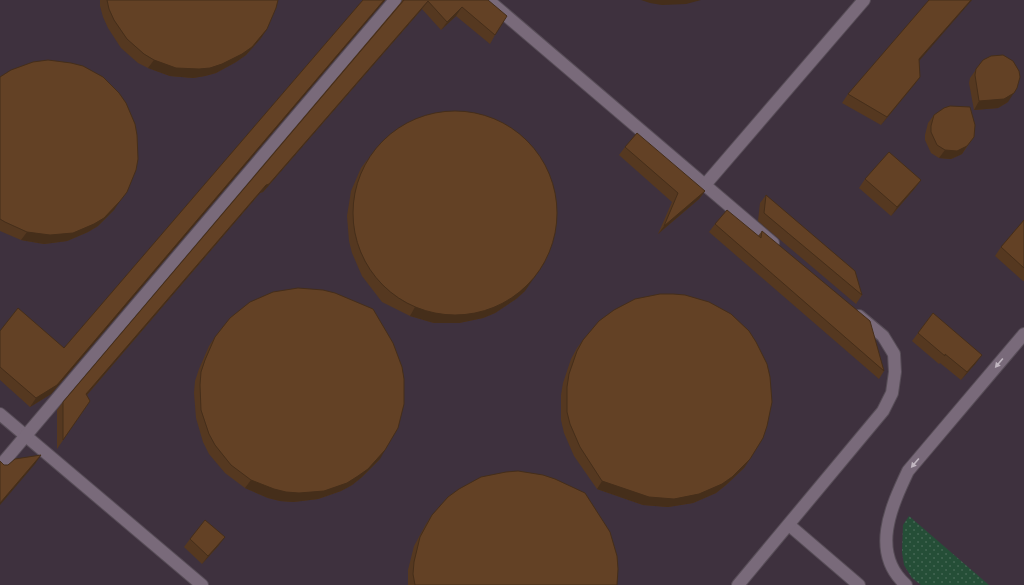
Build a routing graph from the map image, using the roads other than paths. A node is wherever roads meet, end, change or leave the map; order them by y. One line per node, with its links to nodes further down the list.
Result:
1 (396, 0): 9 (lane)
2 (488, 0): 4 (lane)
3 (864, 0): 4 (lane)
4 (704, 186): 5 (lane)
5 (782, 251)
6 (847, 306): 11 (lane)
7 (1024, 334): 15 (lane, one-way to 15)
8 (0, 414): 9 (lane)
9 (26, 436): 10 (lane); 12 (lane)
10 (0, 466)
11 (789, 525): 13 (lane); 14 (lane)
12 (202, 585)
13 (738, 585)
14 (859, 585)
15 (906, 585)

